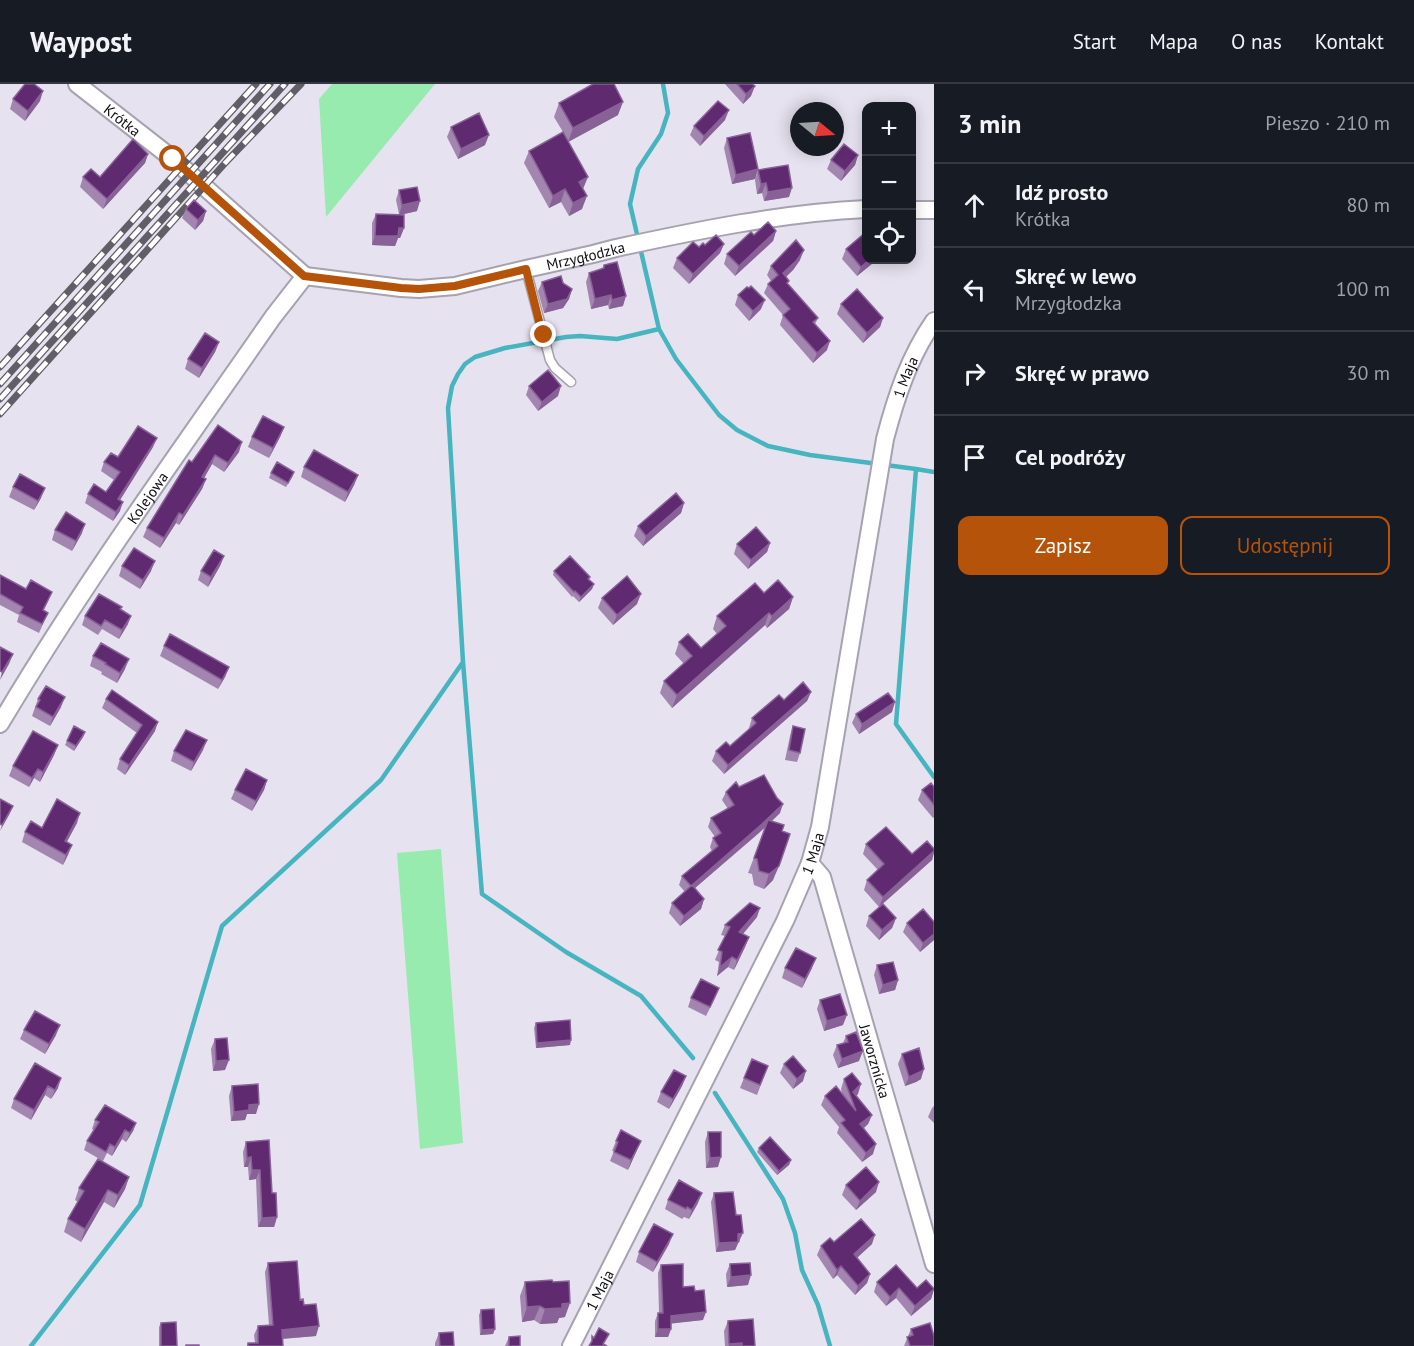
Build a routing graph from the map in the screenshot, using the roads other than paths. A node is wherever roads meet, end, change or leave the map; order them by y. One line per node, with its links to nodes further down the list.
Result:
1 (77, 84): 6 (street, Krótka)
2 (862, 209): 5 (street, Mrzygłodzka)
3 (916, 210): 4 (street)
4 (934, 210)
5 (526, 269): 6 (street, Mrzygłodzka); 8 (lane)
6 (304, 276): 9 (street, Kolejowa)
7 (934, 321): 10 (street, 1 Maja)
8 (571, 382)
9 (0, 724)
10 (810, 863): 11 (street, Jaworznicka); 12 (street, 1 Maja)
11 (934, 1264)
12 (571, 1346)

